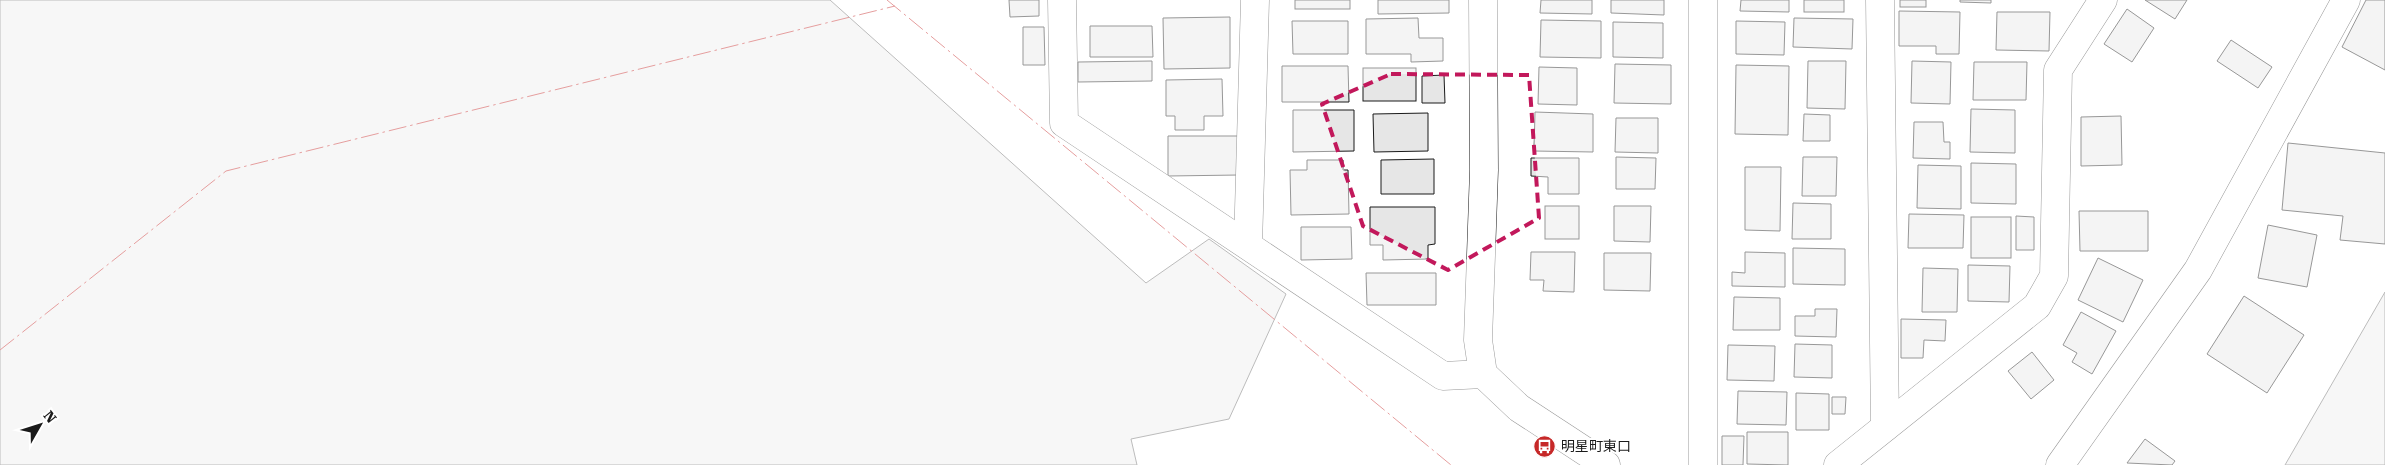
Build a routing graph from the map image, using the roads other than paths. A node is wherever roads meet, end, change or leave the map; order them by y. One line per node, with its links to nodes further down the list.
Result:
1 (1062, 0): 8 (street)
2 (1255, 0): 8 (street)
3 (1483, 0): 9 (street)
4 (1703, 0): 12 (street)
5 (1880, 0): 10 (street)
6 (2103, 0): 10 (street)
7 (2346, 0): 14 (street)
8 (1248, 245): 9 (street)
9 (1483, 374): 11 (street)
10 (1885, 427): 13 (street)
11 (1606, 465)
12 (1702, 465)
13 (1838, 465)
14 (2060, 465)

